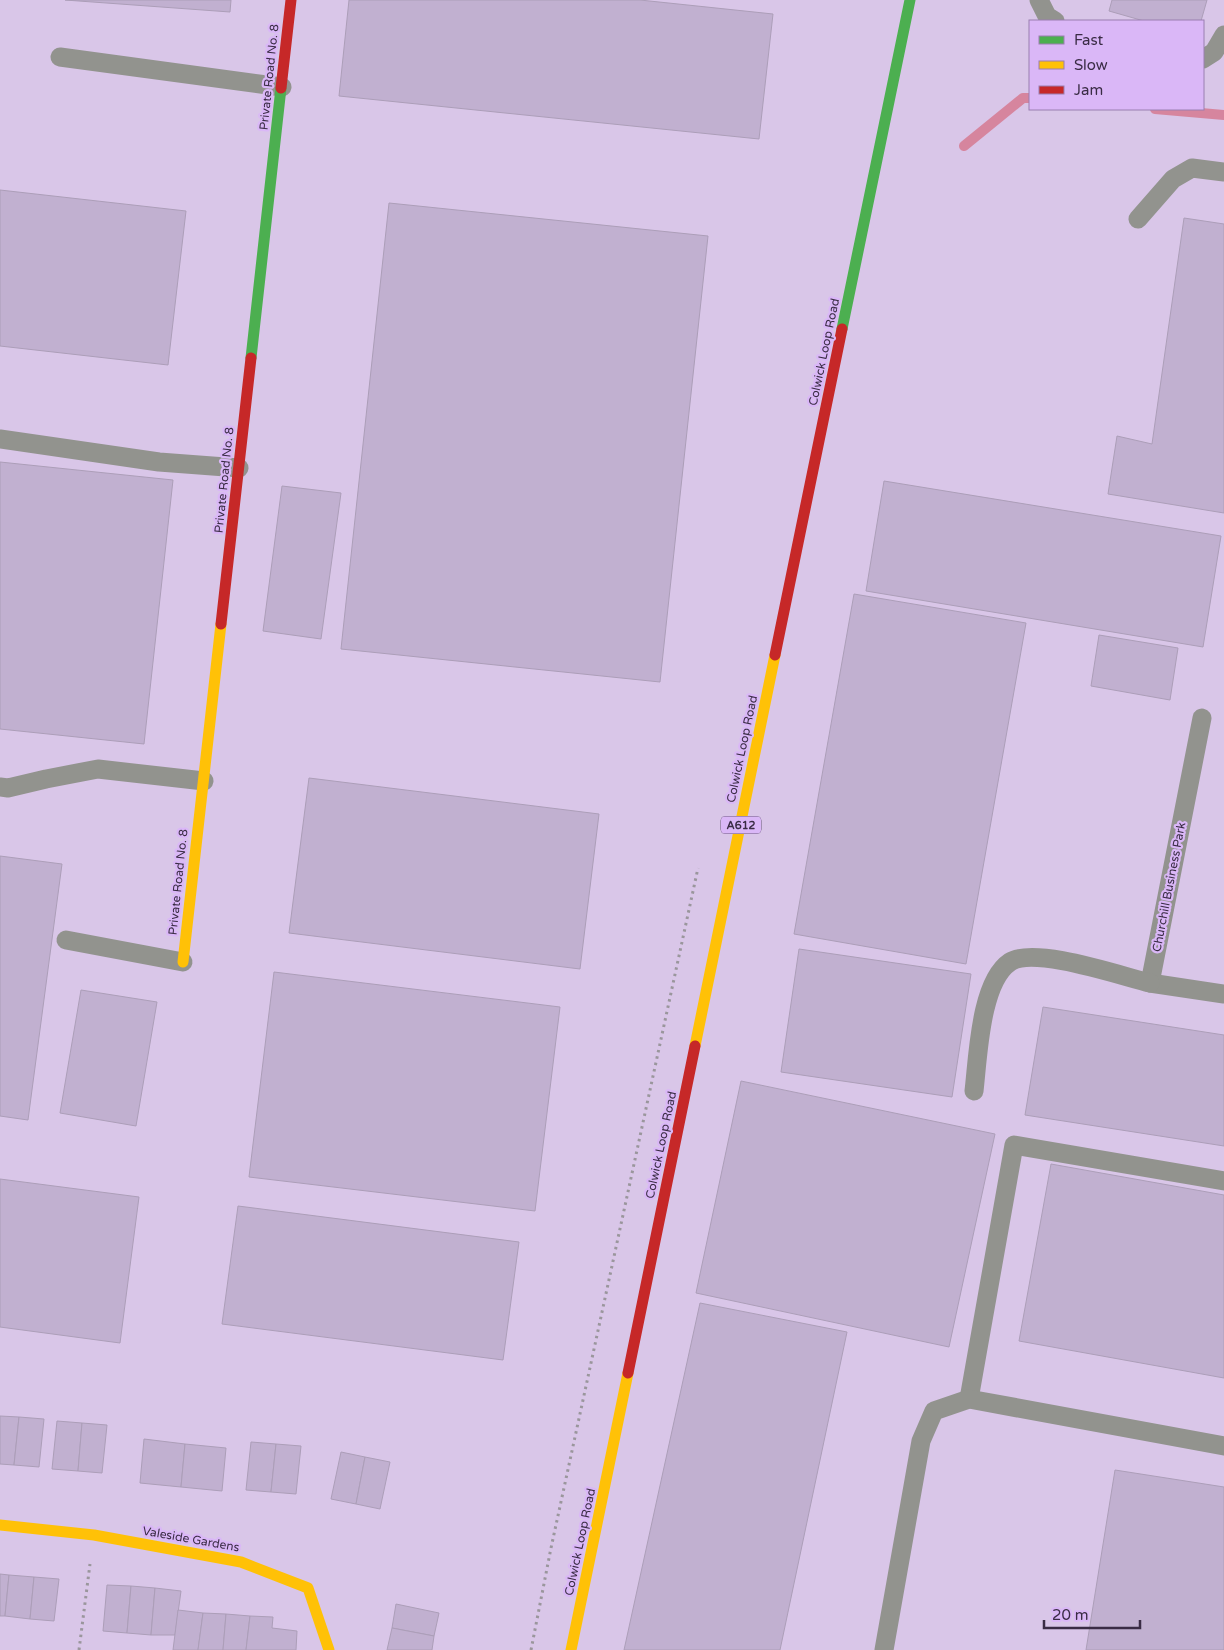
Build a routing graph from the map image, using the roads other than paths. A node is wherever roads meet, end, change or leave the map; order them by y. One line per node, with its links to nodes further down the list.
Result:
1 (291, 0): 8 (main road, Private Road No. 8)
2 (910, 0): 26 (main road, Colwick Loop Road / A612)
3 (1039, 0): 4 (lane)
4 (1053, 20)
5 (1224, 35): 7 (lane)
6 (60, 57): 8 (lane)
7 (1204, 58)
8 (282, 87): 12 (main road, Private Road No. 8)
9 (1224, 172): 10 (lane)
10 (1138, 219)
11 (0, 439): 12 (lane)
12 (239, 468): 14 (main road, Private Road No. 8)
13 (1202, 718): 18 (lane, Churchill Business Park)
14 (204, 781): 15 (lane); 17 (main road, Private Road No. 8)
15 (0, 787)
16 (66, 940): 17 (lane)
17 (183, 962)
18 (1150, 983): 19 (lane); 20 (lane)
19 (1224, 994)
20 (974, 1091)
21 (1224, 1180): 22 (lane)
22 (969, 1399): 23 (lane); 27 (lane)
23 (1224, 1446)
24 (0, 1525): 25 (main road, Valeside Gardens)
25 (329, 1650)
26 (572, 1650)
27 (884, 1650)

